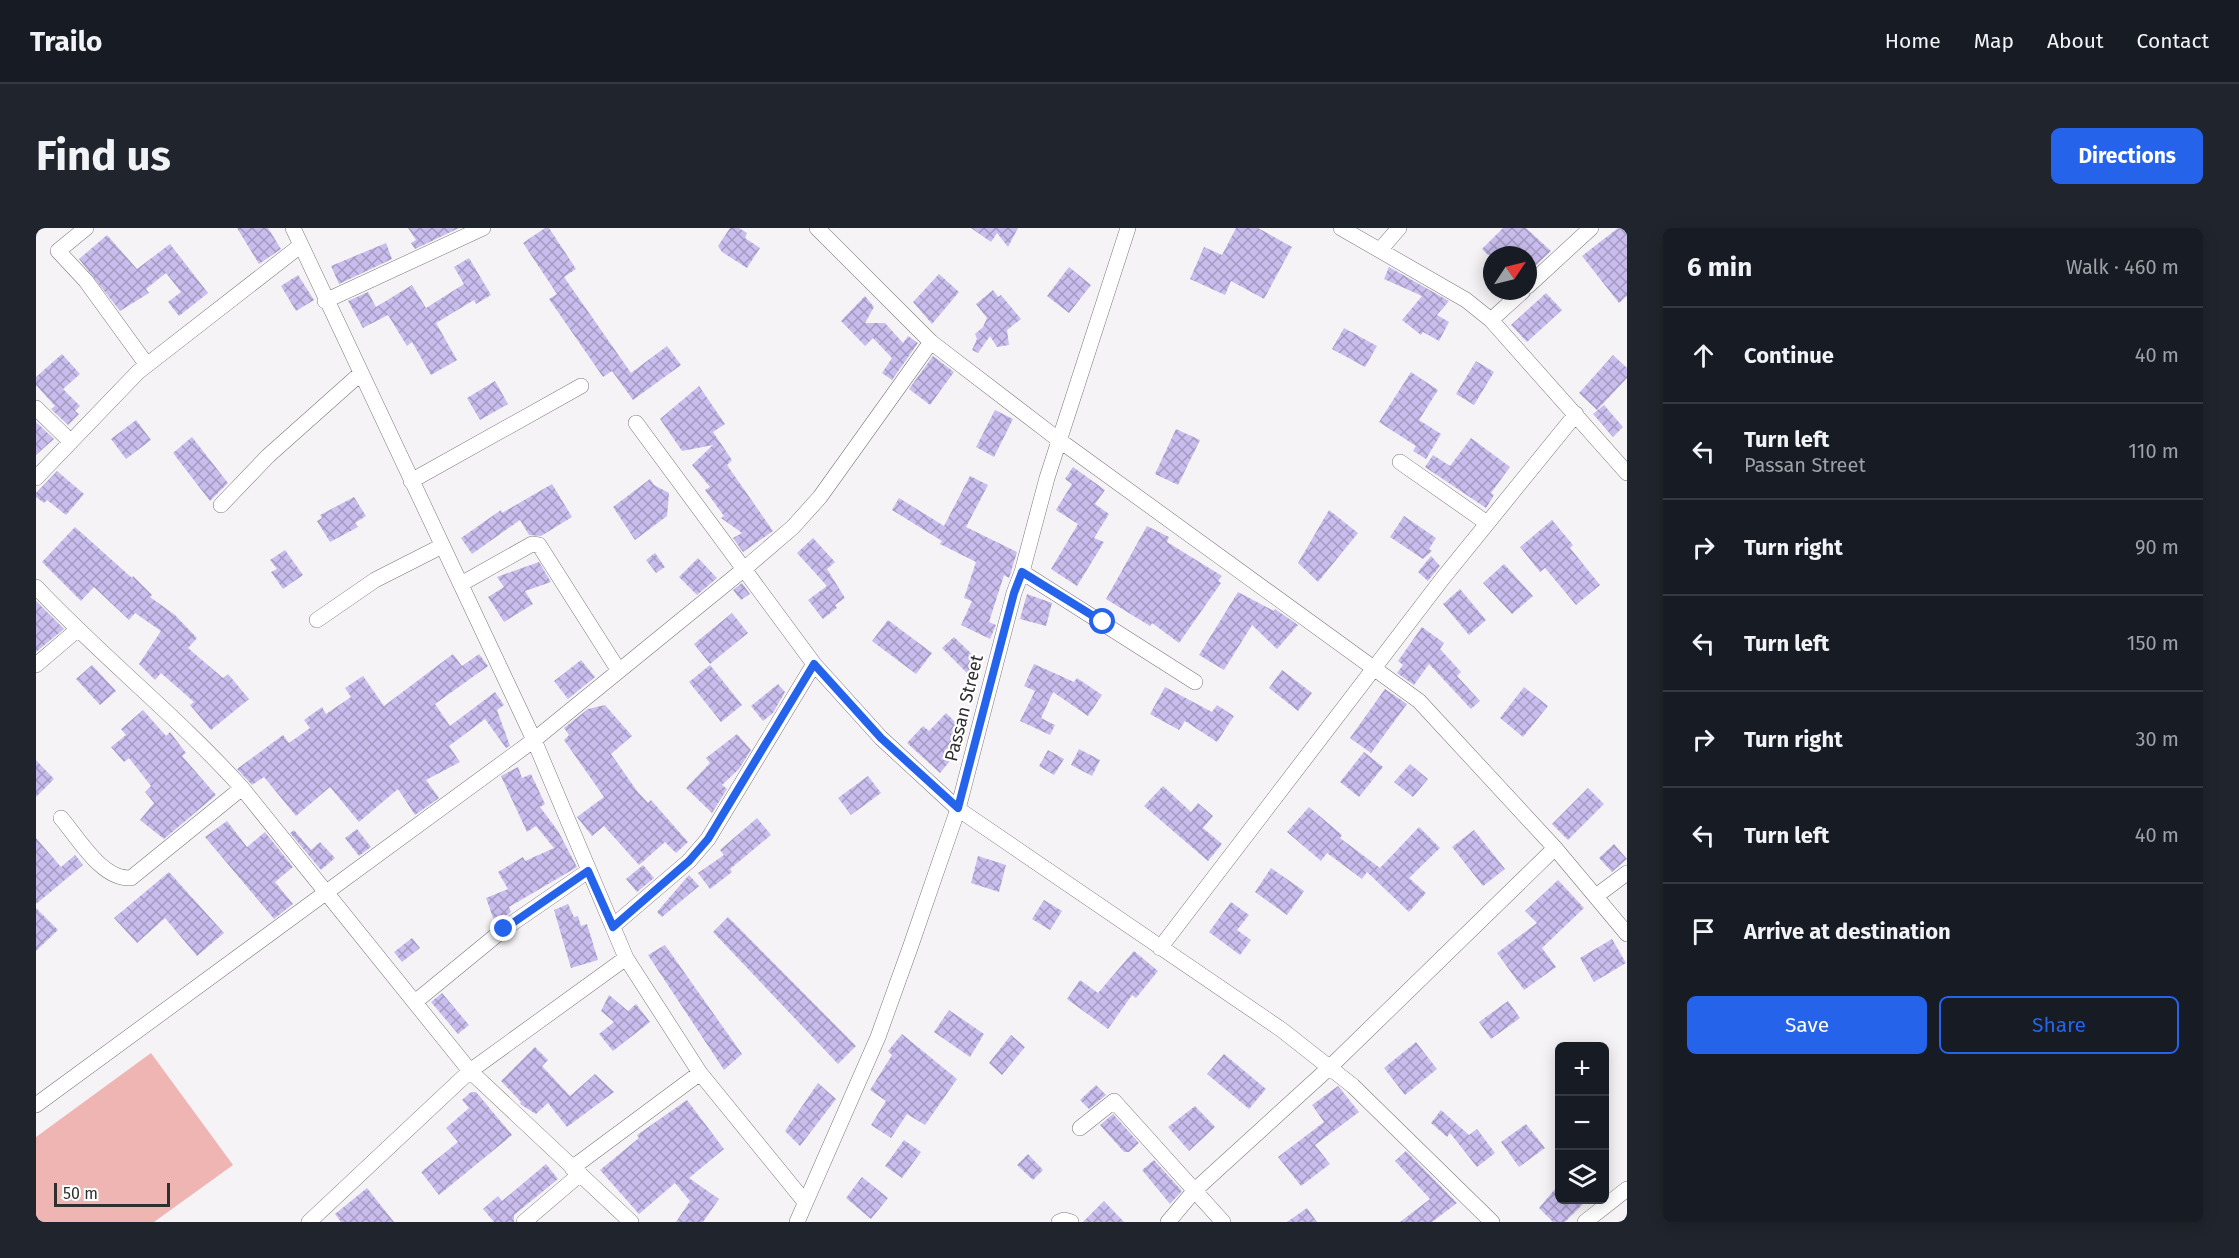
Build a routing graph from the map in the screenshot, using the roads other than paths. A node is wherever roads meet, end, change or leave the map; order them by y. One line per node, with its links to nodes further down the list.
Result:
1 (86, 228): 16 (street)
2 (293, 228): 9 (street)
3 (483, 228): 13 (street)
4 (817, 228): 15 (street)
5 (1128, 228): 22 (street, Passan Street)
6 (1341, 228): 10 (street)
7 (1399, 228): 10 (street)
8 (1591, 228): 11 (street)
9 (300, 246): 13 (street); 16 (street)
10 (1380, 250): 14 (street)
11 (1537, 278)
12 (1513, 300): 14 (street)
13 (325, 301): 17 (street)
14 (1491, 320): 20 (street)
15 (931, 342): 22 (street); 31 (street)
16 (147, 365): 23 (street)
17 (360, 374): 27 (street); 28 (street)
18 (581, 386): 27 (street)
19 (36, 408): 23 (street)
20 (1576, 414): 25 (street); 29 (street)
21 (636, 423): 31 (street)
22 (1059, 440): 32 (street, Passan Street); 39 (street)
23 (71, 442): 26 (street)
24 (1400, 462): 29 (street)
25 (1627, 473)
26 (36, 478)
27 (411, 481): 30 (street)
28 (221, 505)
29 (1487, 523): 39 (street)
30 (442, 546): 33 (street); 35 (street)
31 (743, 570): 37 (street); 40 (street)
32 (1022, 572): 41 (street); 44 (street, Passan Street)
33 (461, 584): 40 (street); 42 (street)
34 (36, 587): 36 (street)
35 (317, 620)
36 (77, 630): 38 (street); 43 (street)
37 (814, 664): 44 (street); 51 (street)
38 (36, 665)
39 (1375, 668): 46 (street); 53 (street)
40 (619, 671): 42 (street)
41 (1195, 682)
42 (534, 740): 47 (street); 49 (street)
43 (243, 788): 45 (street); 49 (street)
44 (958, 808): 53 (street); 64 (street, Passan Street)
45 (61, 818)
46 (1556, 848): 50 (street); 56 (street)
47 (588, 871): 51 (street); 55 (street)
48 (1627, 873): 50 (street)
49 (328, 892): 55 (street); 59 (street)
50 (1596, 896): 52 (street)
51 (613, 927): 54 (street)
52 (1627, 934)
53 (1160, 948): 56 (street)
54 (626, 958): 57 (street); 58 (street)
55 (414, 1002): 57 (street)
56 (1330, 1066): 63 (street); 73 (street)
57 (470, 1071): 61 (street); 65 (street)
58 (700, 1073): 61 (street); 64 (street)
59 (36, 1105)
60 (1080, 1128): 63 (street)
61 (575, 1172): 66 (street); 67 (street)
62 (1627, 1189): 74 (street)
63 (1195, 1190): 71 (street); 72 (street)
64 (805, 1202): 68 (street, Passan Street)
65 (309, 1222)
66 (524, 1222)
67 (632, 1222)
68 (797, 1222)
69 (1059, 1222): 70 (street)
70 (1071, 1222)
71 (1168, 1222)
72 (1223, 1222)
73 (1492, 1222)
74 (1585, 1222)

